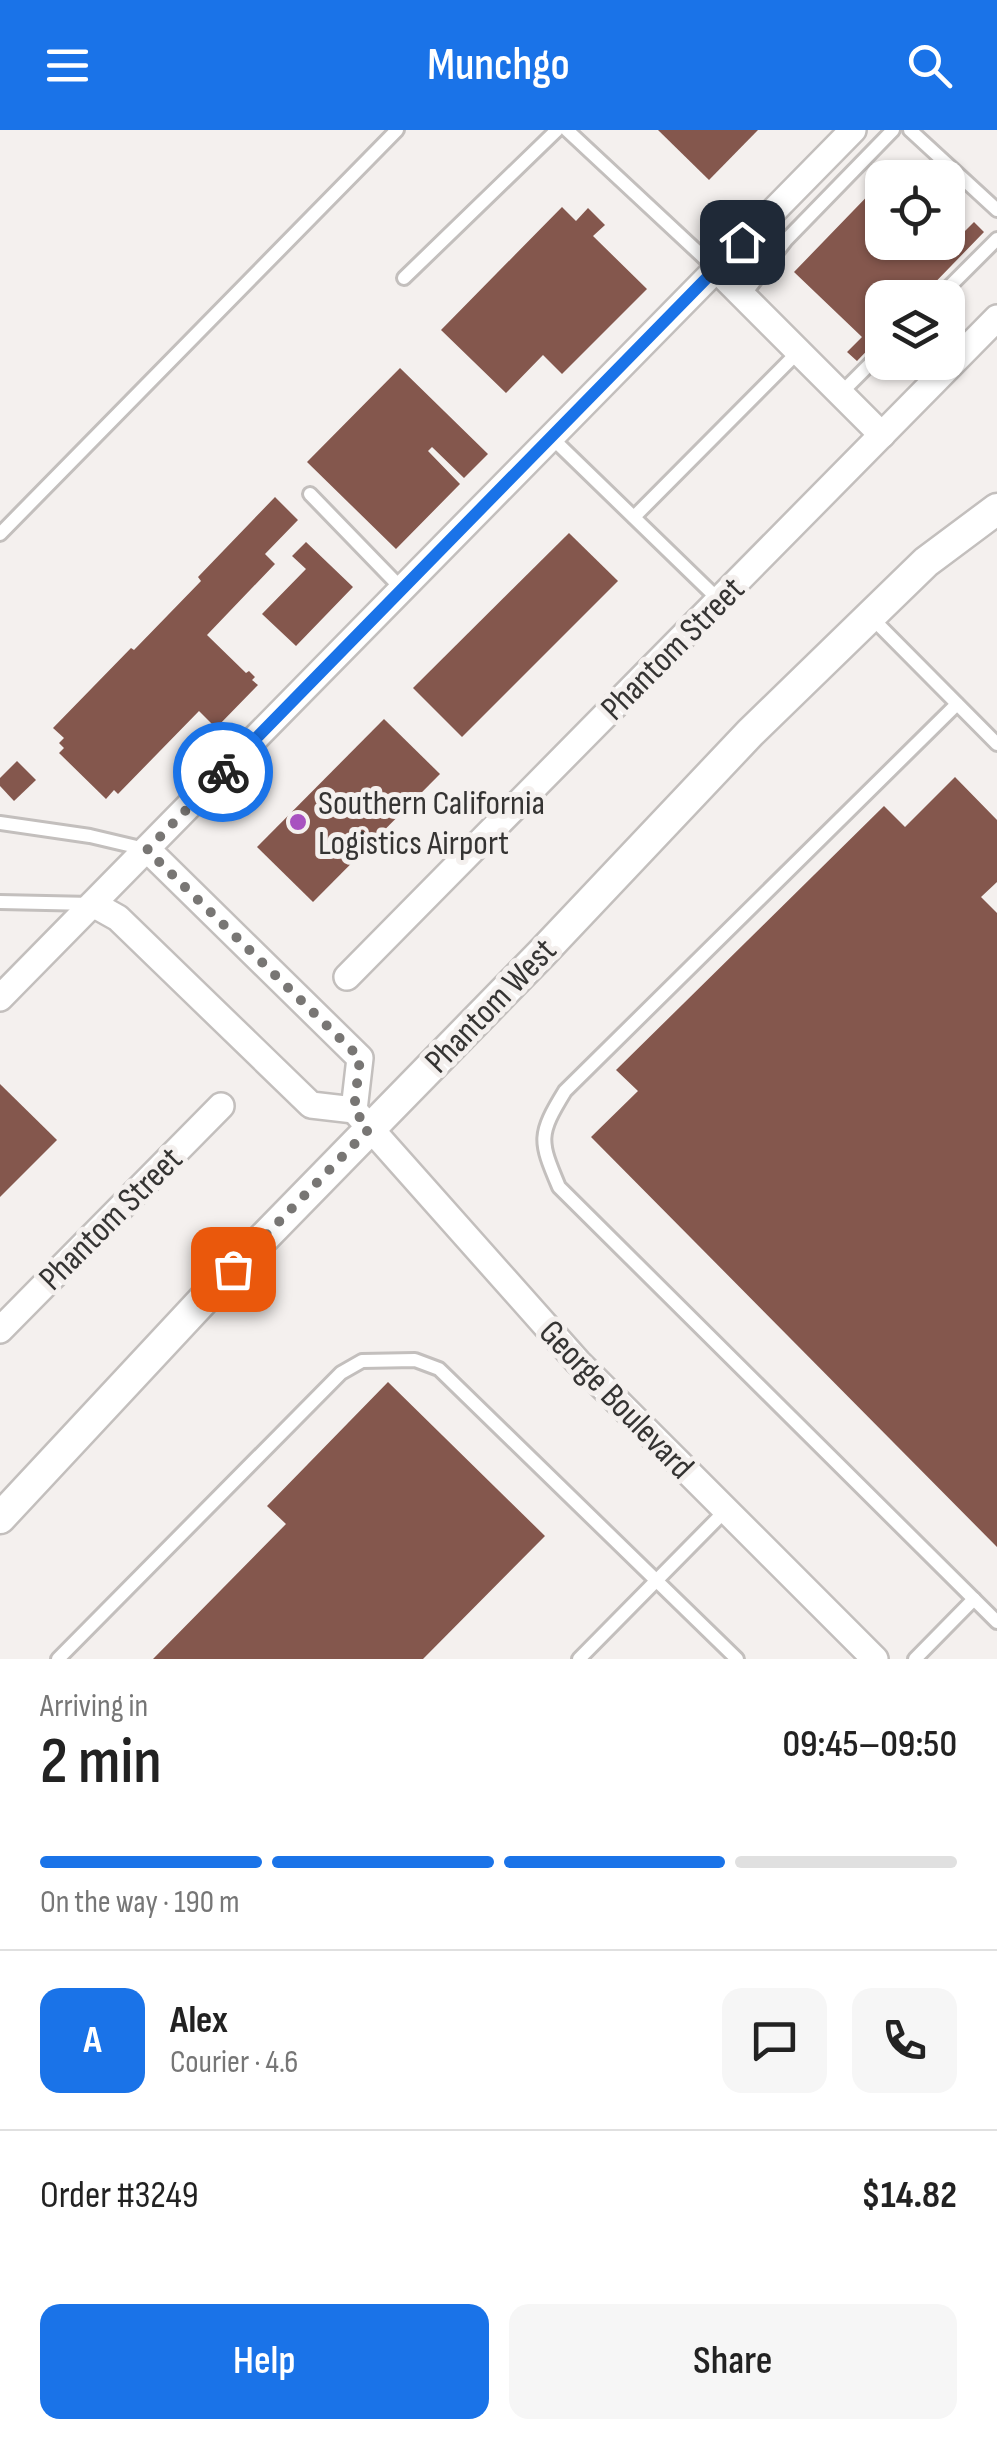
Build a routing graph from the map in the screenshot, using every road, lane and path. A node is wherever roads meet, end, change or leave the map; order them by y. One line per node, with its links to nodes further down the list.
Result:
1 (397, 130): 24 (lane)
2 (558, 130): 12 (lane)
3 (567, 130): 11 (lane)
4 (853, 130): 8 (street)
5 (893, 130): 10 (lane)
6 (910, 130): 7 (lane)
7 (997, 210)
8 (768, 216): 10 (lane); 11 (street)
9 (997, 239): 13 (lane)
10 (786, 240): 14 (lane)
11 (716, 268): 14 (street); 20 (street)
12 (404, 278)
13 (956, 280)
14 (743, 296): 16 (street)
15 (997, 318): 19 (street, Phantom Street)
16 (799, 351): 18 (street); 23 (lane)
17 (865, 369): 18 (lane)
18 (841, 394): 19 (street)
19 (882, 435): 26 (street, Phantom Street)
20 (550, 436): 23 (lane); 25 (street)
21 (310, 494): 25 (lane)
22 (997, 509): 27 (street, Phantom West)
23 (634, 518): 26 (lane)
24 (0, 534)
25 (402, 589): 31 (street)
26 (719, 600): 34 (street, Phantom Street)
27 (870, 616): 28 (lane); 37 (street, Phantom West)
28 (957, 704): 29 (lane); 42 (lane)
29 (997, 744)
30 (0, 823): 31 (lane)
31 (147, 850): 33 (street); 37 (street)
32 (0, 902): 33 (lane)
33 (93, 904): 35 (street); 37 (street)
34 (346, 977)
35 (0, 998)
36 (221, 1106): 38 (street, Phantom Street)
37 (362, 1119): 39 (street, George Boulevard); 40 (street, Phantom West)
38 (0, 1330)
39 (725, 1511): 41 (lane); 47 (street, George Boulevard)
40 (0, 1518)
41 (656, 1580): 44 (lane); 45 (lane); 46 (lane)
42 (974, 1599): 43 (lane); 48 (lane)
43 (997, 1622)
44 (58, 1659)
45 (580, 1659)
46 (737, 1659)
47 (875, 1659)
48 (915, 1659)

